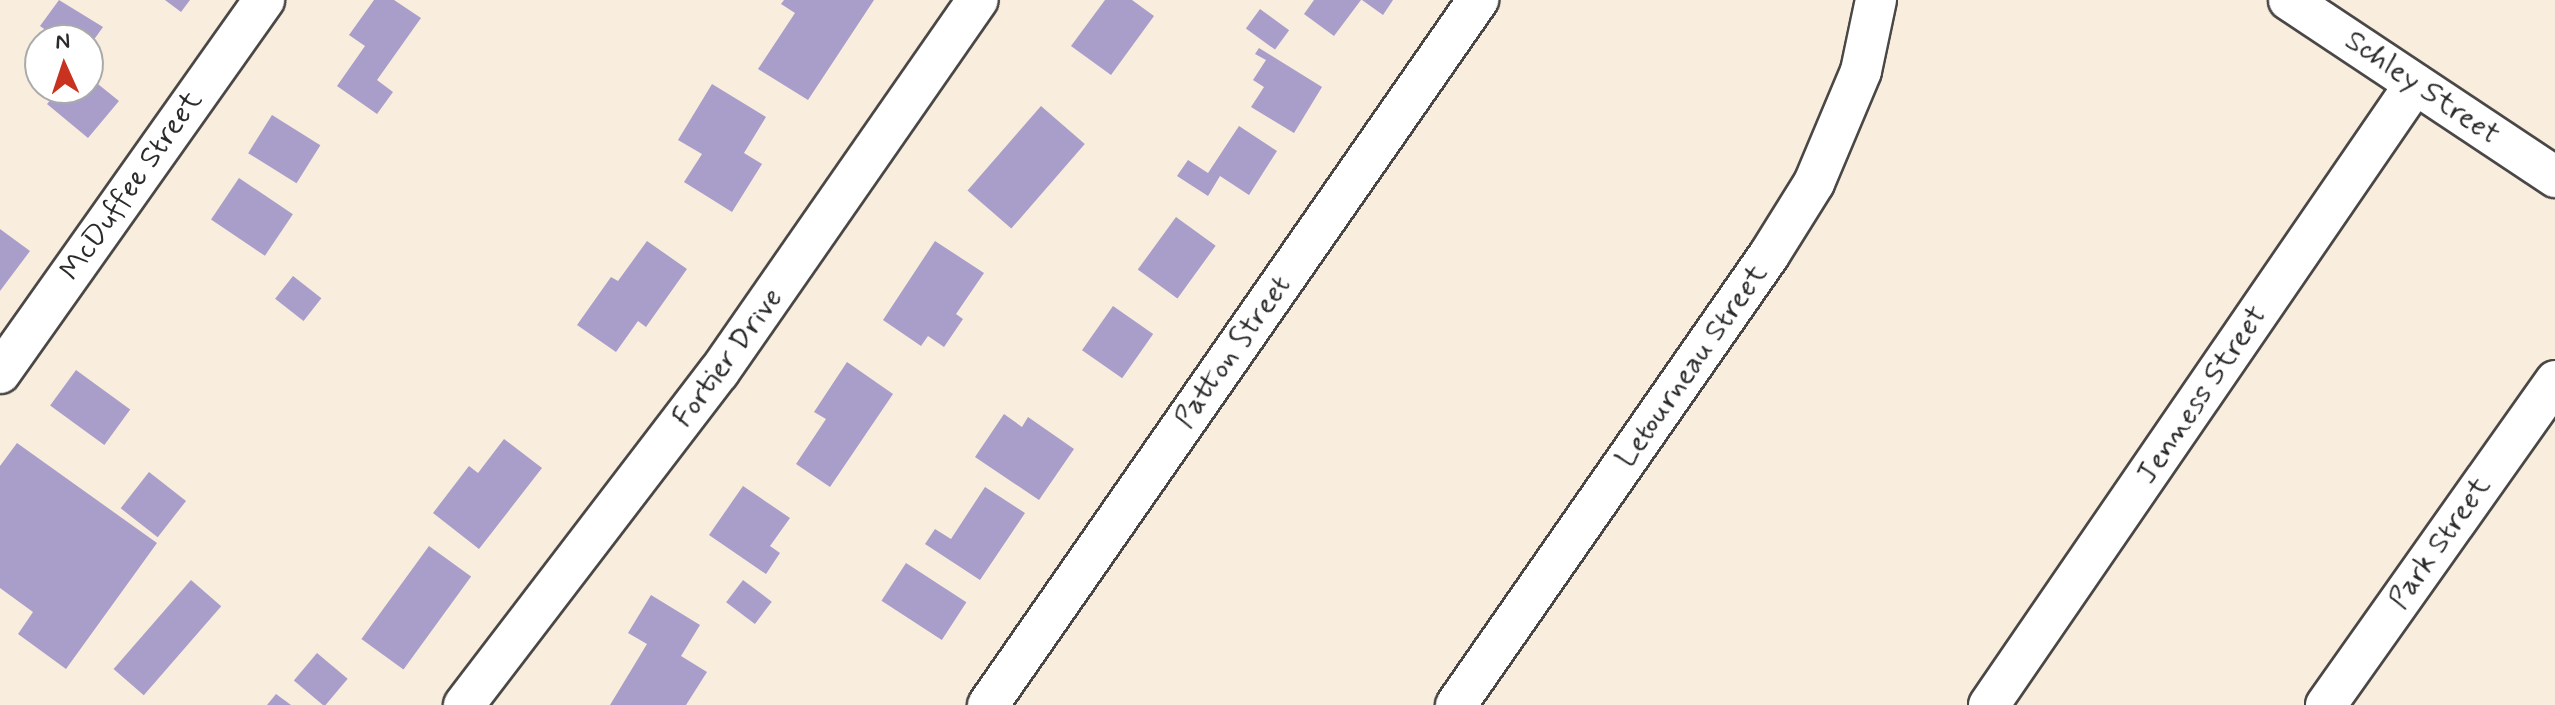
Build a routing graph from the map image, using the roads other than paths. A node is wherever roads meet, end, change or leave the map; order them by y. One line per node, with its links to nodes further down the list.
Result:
1 (264, 0): 8 (street, McDuffee Street)
2 (978, 0): 10 (street, Fortier Drive)
3 (1478, 0): 11 (street, Patton Street)
4 (1876, 0): 12 (street, Letourneau Street)
5 (2309, 5): 6 (street, Schley Street)
6 (2415, 84): 7 (street, Schley Street); 13 (street, Jenness Street)
7 (2555, 177)
8 (0, 373)
9 (2555, 381): 14 (street, Park Street)
10 (464, 705)
11 (988, 705)
12 (1456, 705)
13 (1989, 705)
14 (2326, 705)

